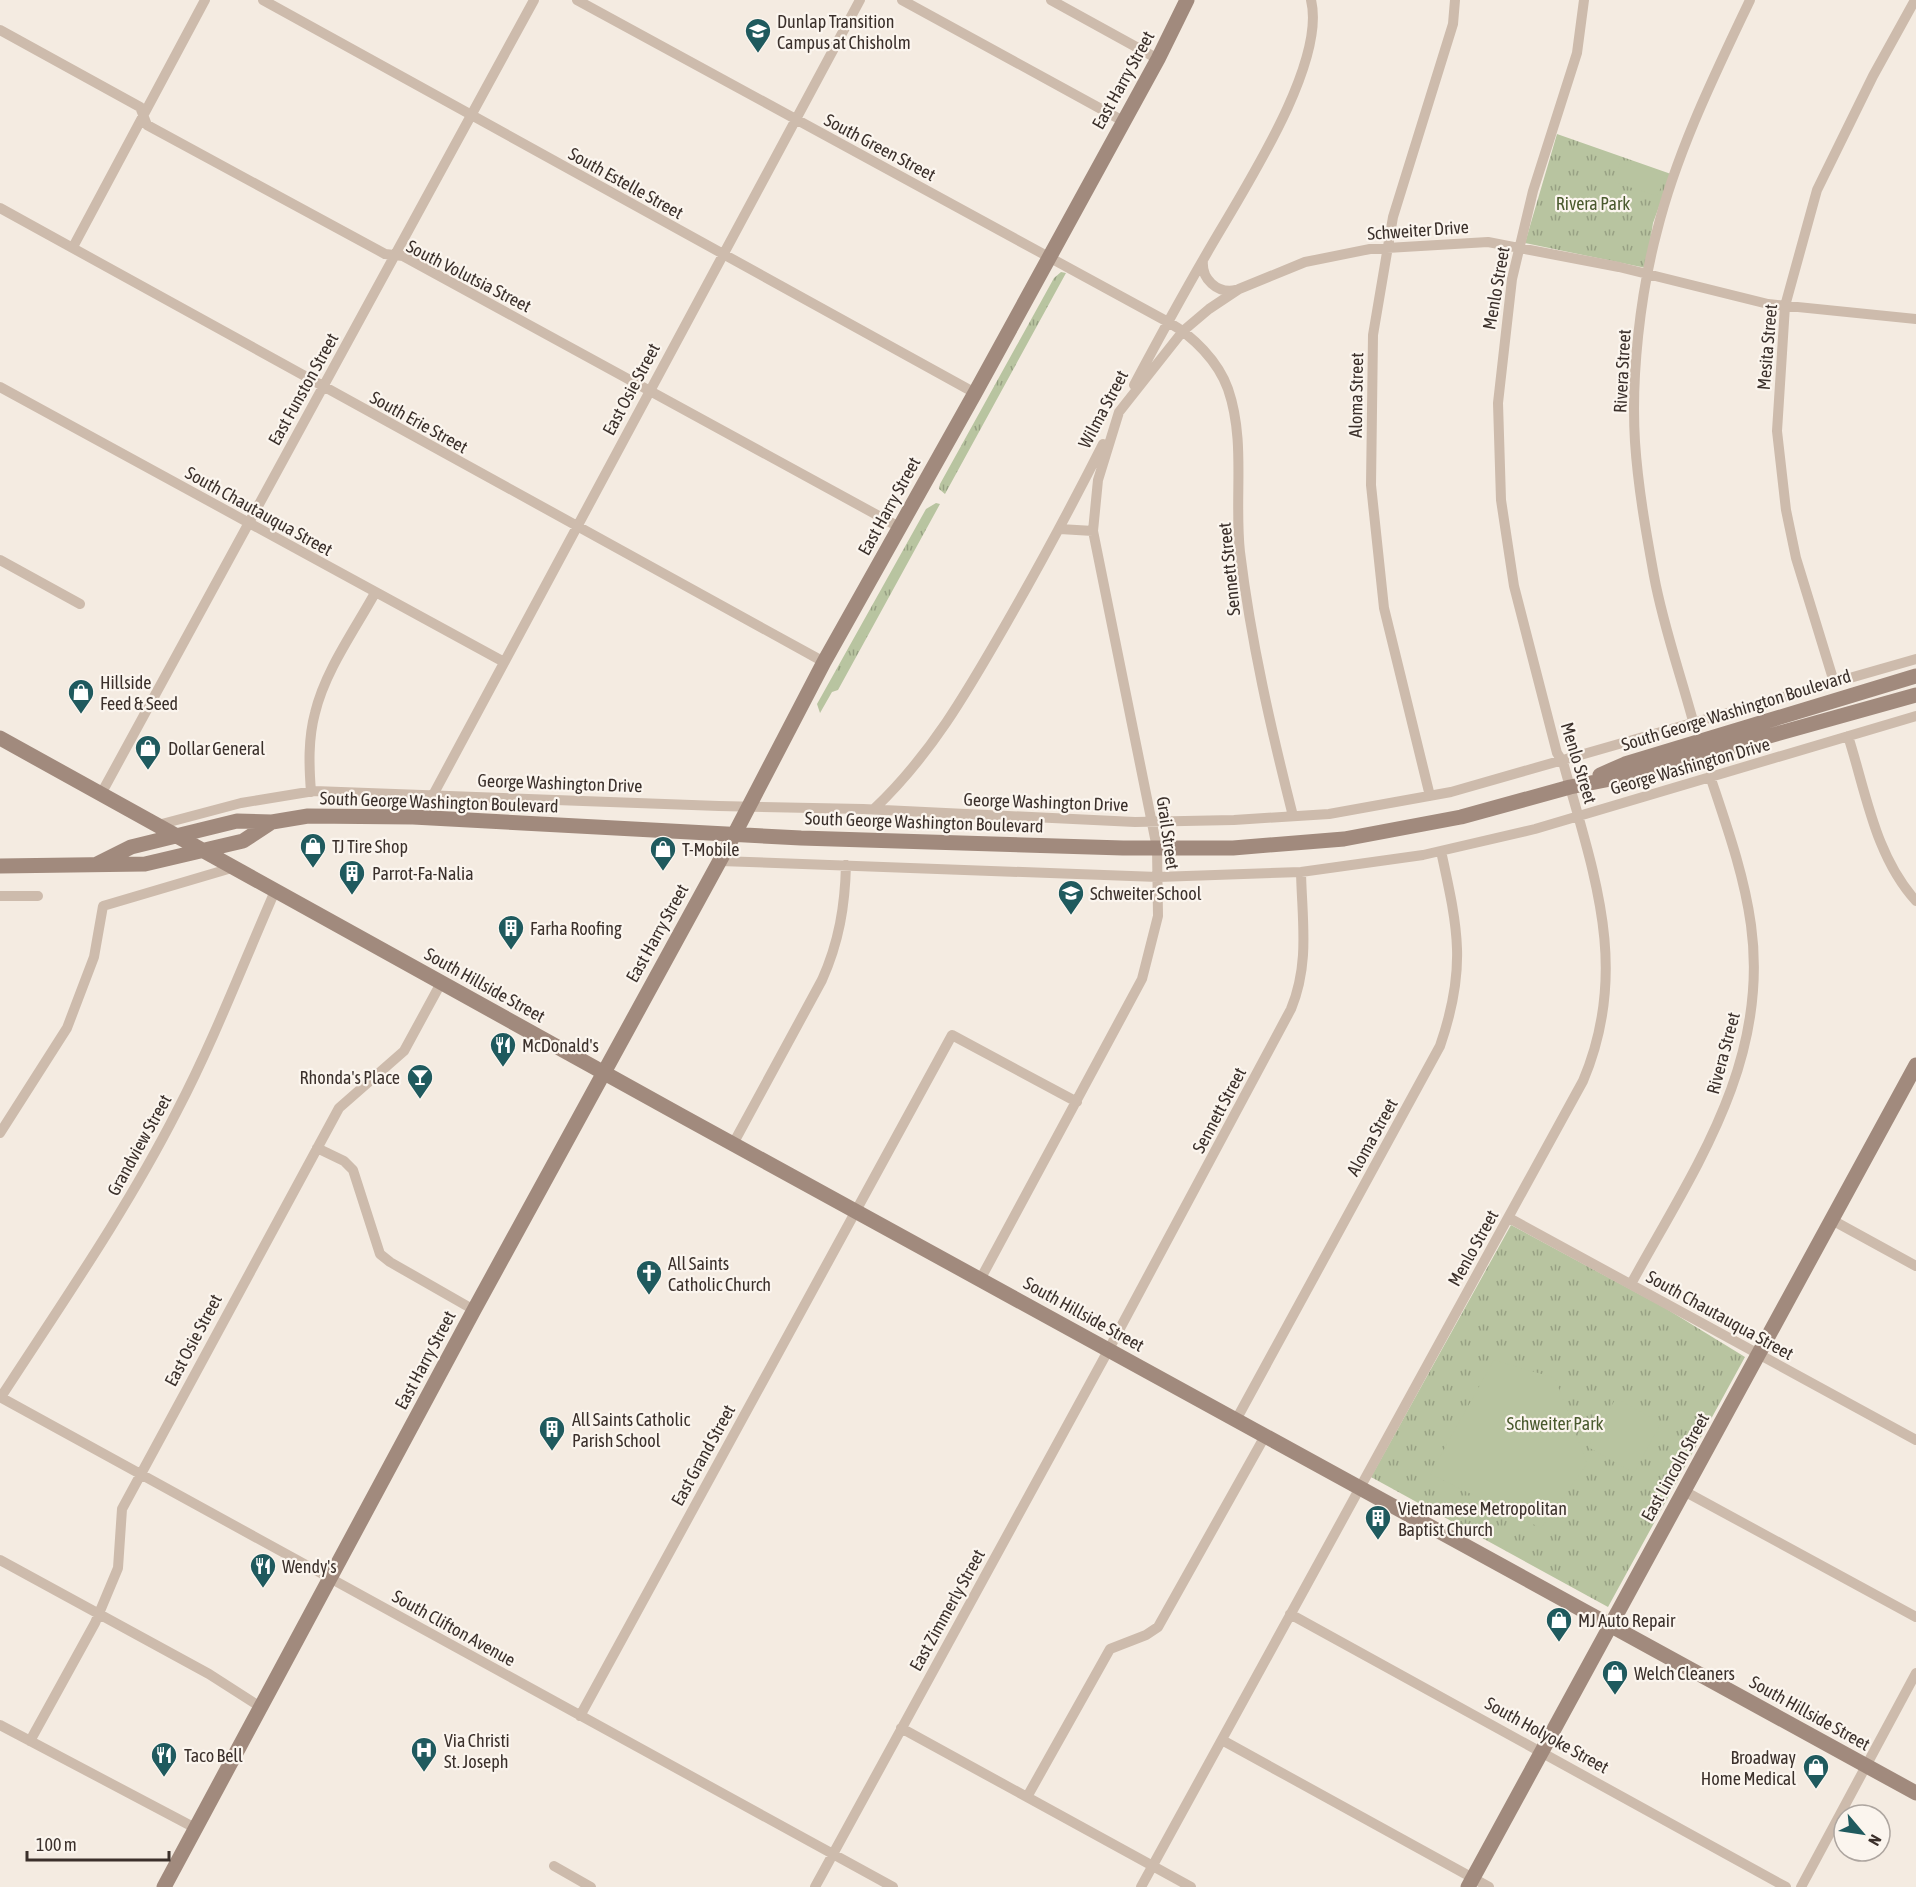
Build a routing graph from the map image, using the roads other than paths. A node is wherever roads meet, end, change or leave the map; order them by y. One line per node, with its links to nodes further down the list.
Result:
1 (206, 0): 16 (street)
2 (263, 0): 17 (street, South Estelle Street)
3 (534, 0): 17 (street, East Funston Street)
4 (577, 0): 18 (street, South Green Street)
5 (860, 0): 18 (street, East Osie Street)
6 (902, 0): 19 (street)
7 (1050, 0): 15 (street)
8 (1187, 0): 15 (main road, East Harry Street)
9 (1311, 0): 27 (street, Wilma Street)
10 (1455, 0): 22 (street, Aloma Street)
11 (1584, 0): 23 (street, Menlo Street)
12 (1750, 0): 28 (street, Rivera Street)
13 (1915, 0): 30 (street, Mesita Street)
14 (0, 30): 16 (street, South Volutsia Street)
15 (1158, 59): 19 (main road, East Harry Street)
16 (143, 115): 21 (street); 24 (street, South Volutsia Street)
17 (471, 116): 24 (street, East Funston Street); 25 (street, South Estelle Street)
18 (796, 120): 25 (street, East Osie Street); 26 (street, South Green Street)
19 (1123, 121): 26 (main road, East Harry Street)
20 (0, 208): 21 (street, South Erie Street)
21 (73, 247): 35 (street, South Erie Street)
22 (1388, 248): 23 (street, Schweiter Drive); 29 (street, Schweiter Drive); 63 (street, Aloma Street)
23 (1520, 248): 28 (street, Schweiter Drive); 57 (street, Menlo Street)
24 (395, 255): 35 (street, East Funston Street); 36 (street, South Volutsia Street)
25 (723, 255): 36 (street, East Osie Street); 37 (street, South Estelle Street)
26 (1049, 257): 32 (street, South Green Street); 37 (main road, East Harry Street)
27 (1204, 258): 29 (street); 32 (street, Wilma Street)
28 (1648, 274): 30 (street, Schweiter Drive); 54 (street, Rivera Street)
29 (1239, 289): 33 (street, Schweiter Drive)
30 (1785, 306): 31 (street, Schweiter Drive); 51 (street, Mesita Street)
31 (1916, 319)
32 (1168, 322): 33 (street, Sennett Street); 38 (street, Wilma Street)
33 (1183, 331): 38 (street, Schweiter Drive); 66 (street, Sennett Street)
34 (0, 387): 39 (street, South Chautauqua Street)
35 (323, 387): 39 (street, East Funston Street); 40 (street, South Erie Street)
36 (649, 391): 40 (street, East Osie Street); 41 (street, South Volutsia Street)
37 (975, 393): 41 (main road, East Harry Street)
38 (1119, 412): 42 (street, Wilma Street); 43 (street, Grail Street)
39 (248, 523): 45 (street, South Chautauqua Street); 61 (street, East Funston Street)
40 (575, 526): 48 (street, East Osie Street); 49 (street, South Erie Street)
41 (899, 527): 49 (main road, East Harry Street)
42 (1060, 528): 43 (street); 65 (street, Wilma Street)
43 (1093, 531): 69 (street, Grail Street)
44 (0, 560): 46 (street)
45 (375, 593): 48 (street, South Chautauqua Street); 60 (street)
46 (80, 604)
47 (1916, 659): 51 (street, George Washington Drive)
48 (504, 662): 62 (street, East Osie Street)
49 (824, 662): 64 (main road, East Harry Street)
50 (1916, 676): 59 (main road, South George Washington Boulevard)
51 (1834, 682): 54 (street, George Washington Drive)
52 (1916, 695): 59 (main road, South George Washington Boulevard)
53 (1916, 716): 55 (street, George Washington Drive)
54 (1693, 721): 57 (street, George Washington Drive)
55 (1848, 736): 58 (street, George Washington Drive); 86 (street)
56 (0, 738): 61 (main road)
57 (1563, 762): 59 (street, Menlo Street); 63 (street, George Washington Drive)
58 (1710, 776): 67 (street, George Washington Drive); 100 (street, Rivera Street)
59 (1570, 787): 67 (street, Menlo Street); 73 (main road, South George Washington Boulevard)
60 (311, 792): 62 (street, George Washington Drive); 70 (street, George Washington Drive)
61 (101, 794): 70 (main road, South Hillside Street)
62 (433, 795): 64 (street, George Washington Drive)
63 (1430, 796): 66 (street, George Washington Drive)
64 (749, 807): 65 (street, George Washington Drive); 71 (main road, East Harry Street)
65 (874, 809): 69 (street, George Washington Drive)
66 (1293, 816): 69 (street, George Washington Drive)
67 (1578, 816): 75 (street, George Washington Drive); 96 (street, Menlo Street)
68 (272, 822): 71 (main road, South George Washington Boulevard); 72 (main road, South George Washington Boulevard); 74 (main road, South George Washington Boulevard)
69 (1152, 822): 73 (street, Grail Street)
70 (158, 825): 72 (main road, South Hillside Street)
71 (735, 833): 73 (main road, South George Washington Boulevard); 76 (main road, East Harry Street)
72 (179, 836): 74 (main road, South Hillside Street); 77 (main road, South George Washington Boulevard)
73 (1157, 848): 82 (street, Grail Street)
74 (204, 850): 77 (main road, South George Washington Boulevard); 80 (main road, South Hillside Street)
75 (1441, 851): 81 (street, George Washington Drive); 105 (street, Aloma Street)
76 (720, 861): 78 (street, George Washington Drive); 89 (main road, East Harry Street)
77 (98, 864): 79 (main road, South George Washington Boulevard)
78 (846, 865): 82 (street, George Washington Drive); 93 (street)
79 (0, 866)
80 (235, 867): 83 (main road, South Hillside Street); 92 (street)
81 (1301, 872): 82 (street, George Washington Drive); 102 (street, Sennett Street)
82 (1158, 877): 91 (street, Grail Street)
83 (275, 891): 87 (main road, South Hillside Street); 104 (street, Grandview Street)
84 (0, 896): 85 (street)
85 (38, 896)
86 (1916, 901)
87 (441, 983): 89 (main road, South Hillside Street); 94 (street, East Osie Street)
88 (1916, 1065): 90 (main road, East Lincoln Street)
89 (604, 1073): 93 (main road, South Hillside Street); 101 (main road, East Harry Street)
90 (1911, 1087): 97 (main road, East Lincoln Street)
91 (1077, 1102): 95 (street, East Grand Street); 99 (street, Grail Street)
92 (0, 1133)
93 (733, 1144): 95 (main road, South Hillside Street)
94 (317, 1148): 101 (street); 108 (street, East Osie Street)
95 (855, 1210): 99 (main road, South Hillside Street); 119 (street, East Grand Street)
96 (1509, 1218): 100 (street, South Chautauqua Street); 109 (street, Menlo Street)
97 (1832, 1220): 98 (street); 103 (main road, East Lincoln Street)
98 (1916, 1266)
99 (981, 1278): 102 (main road, South Hillside Street)
100 (1631, 1284): 103 (street, South Chautauqua Street)
101 (474, 1310): 112 (main road, East Harry Street)
102 (1109, 1349): 105 (main road, South Hillside Street); 121 (street, East Zimmerly Street)
103 (1759, 1354): 107 (street, South Chautauqua Street); 110 (main road, East Lincoln Street)
104 (0, 1397): 108 (street, South Clifton Avenue)
105 (1236, 1420): 106 (main road, South Hillside Street)
106 (1265, 1436): 109 (main road, South Hillside Street); 127 (street)
107 (1916, 1440)
108 (139, 1473): 112 (street, South Clifton Avenue); 113 (street, East Osie Street)
109 (1360, 1488): 114 (street, Menlo Street); 116 (main road, South Hillside Street)
110 (1684, 1491): 115 (street); 116 (main road, East Lincoln Street)
111 (0, 1560): 113 (street)
112 (330, 1578): 118 (main road, East Harry Street); 119 (street, South Clifton Avenue)
113 (99, 1614): 118 (street); 123 (street, East Osie Street)
114 (1290, 1614): 122 (street, Menlo Street); 124 (street, South Holyoke Street)
115 (1916, 1617)
116 (1610, 1626): 124 (main road, East Lincoln Street); 125 (main road, South Hillside Street)
117 (1916, 1673): 125 (street)
118 (262, 1707): 128 (main road, East Harry Street)
119 (580, 1716): 129 (street, South Clifton Avenue)
120 (0, 1725): 123 (street)
121 (901, 1728): 127 (street); 129 (street, East Zimmerly Street)
122 (1221, 1740): 131 (street, Menlo Street); 132 (street)
123 (30, 1741): 128 (street)
124 (1542, 1752): 132 (main road, East Lincoln Street); 140 (street, South Holyoke Street)
125 (1865, 1766): 126 (main road, South Hillside Street); 141 (street)
126 (1916, 1793)
127 (1027, 1797): 131 (street)
128 (197, 1829): 133 (main road, East Harry Street)
129 (832, 1854): 135 (street, East Zimmerly Street); 136 (street, South Clifton Avenue)
130 (554, 1866): 134 (street)
131 (1153, 1866): 137 (street, Menlo Street); 138 (street)
132 (1471, 1883): 139 (street)
133 (165, 1887)
134 (591, 1887)
135 (814, 1887)
136 (893, 1887)
137 (1141, 1887)
138 (1191, 1887)
139 (1489, 1887)
140 (1786, 1887)
141 (1801, 1887)

